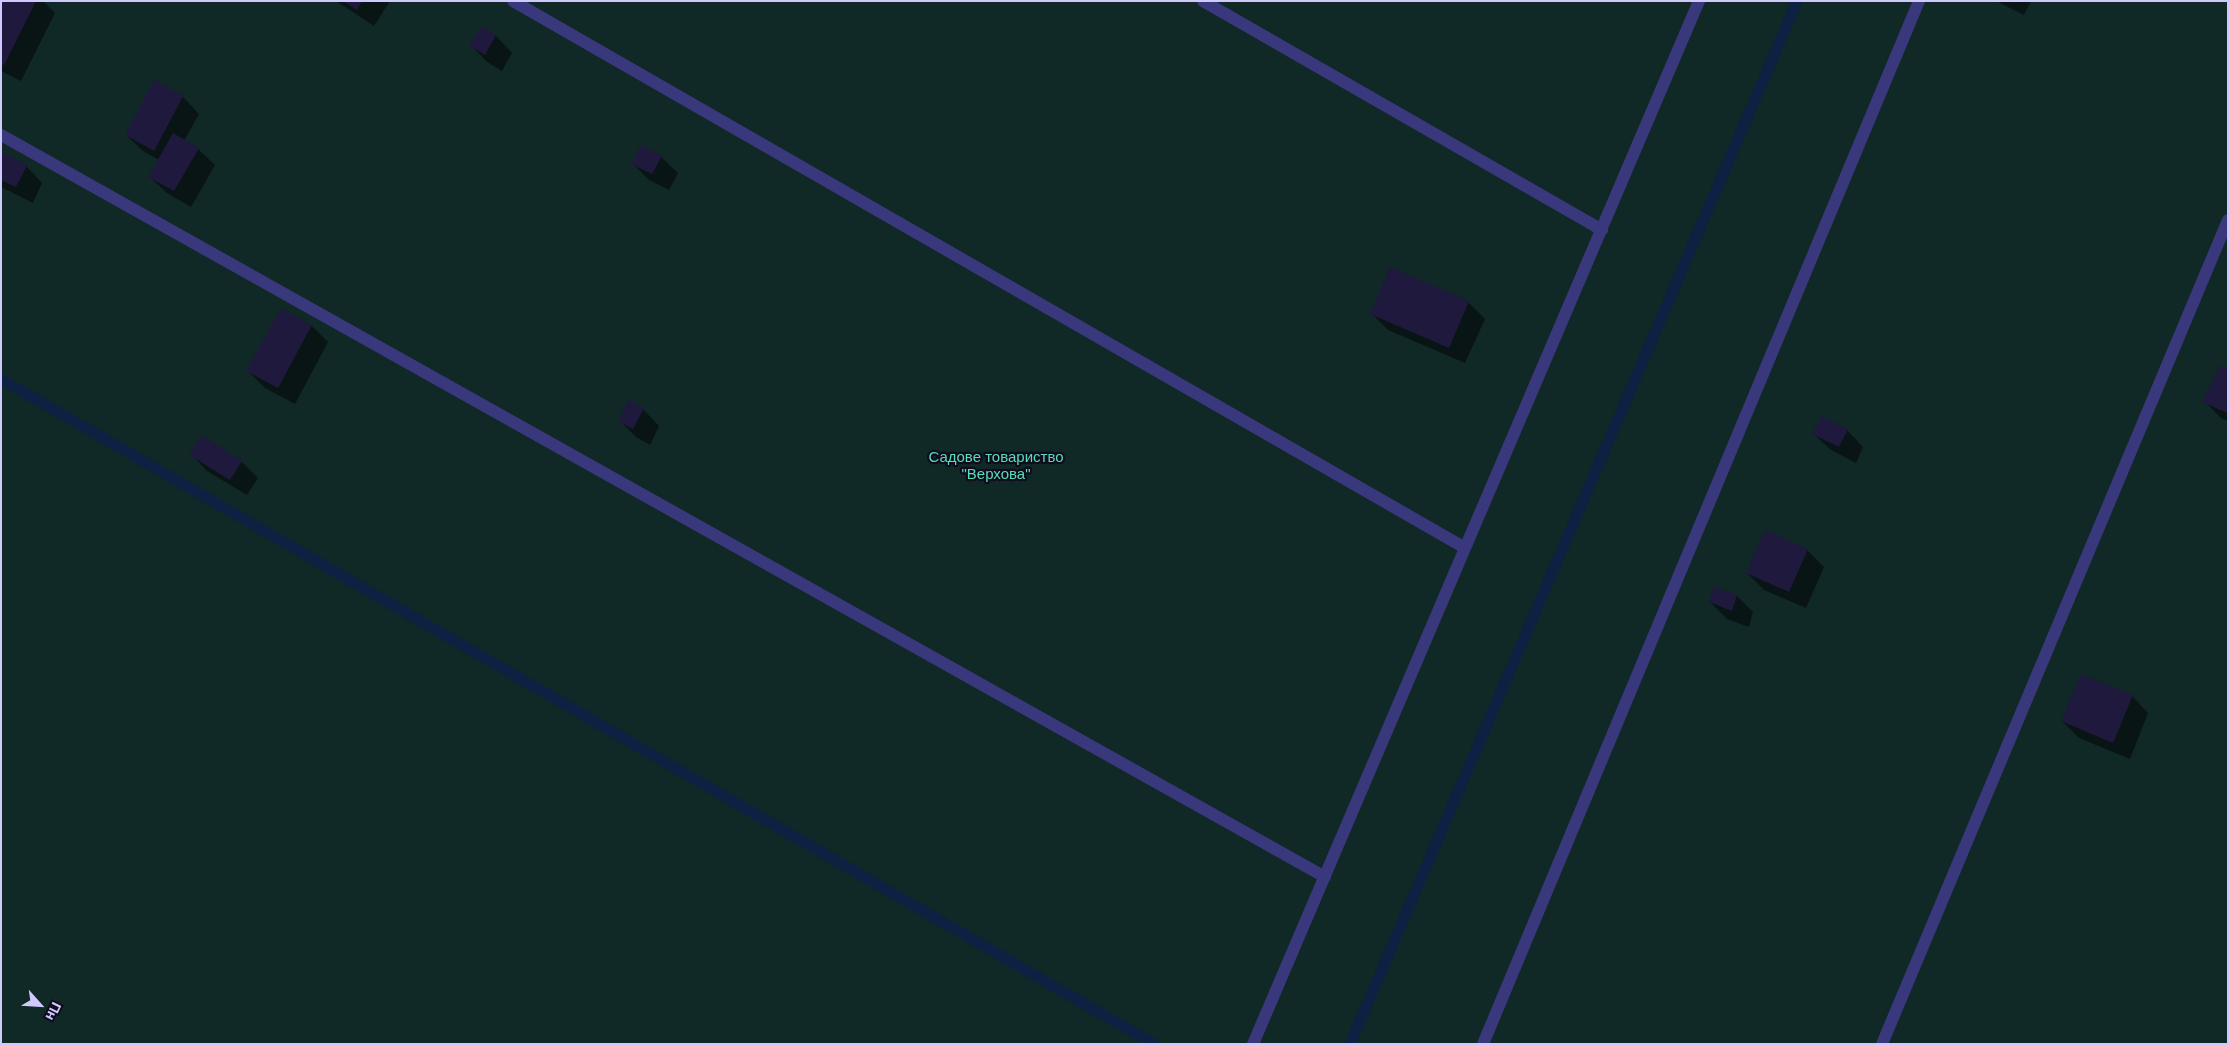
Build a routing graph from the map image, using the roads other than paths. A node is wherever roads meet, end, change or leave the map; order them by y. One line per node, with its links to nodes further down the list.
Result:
1 (513, 1): 8 (lane)
2 (1203, 1): 7 (lane)
3 (1700, 1): 7 (lane)
4 (1919, 1): 11 (lane)
5 (1, 135): 9 (lane)
6 (2228, 220): 12 (lane)
7 (1602, 230): 8 (lane)
8 (1465, 548): 9 (lane)
9 (1325, 877): 10 (lane)
10 (1253, 1044)
11 (1482, 1044)
12 (1882, 1044)

